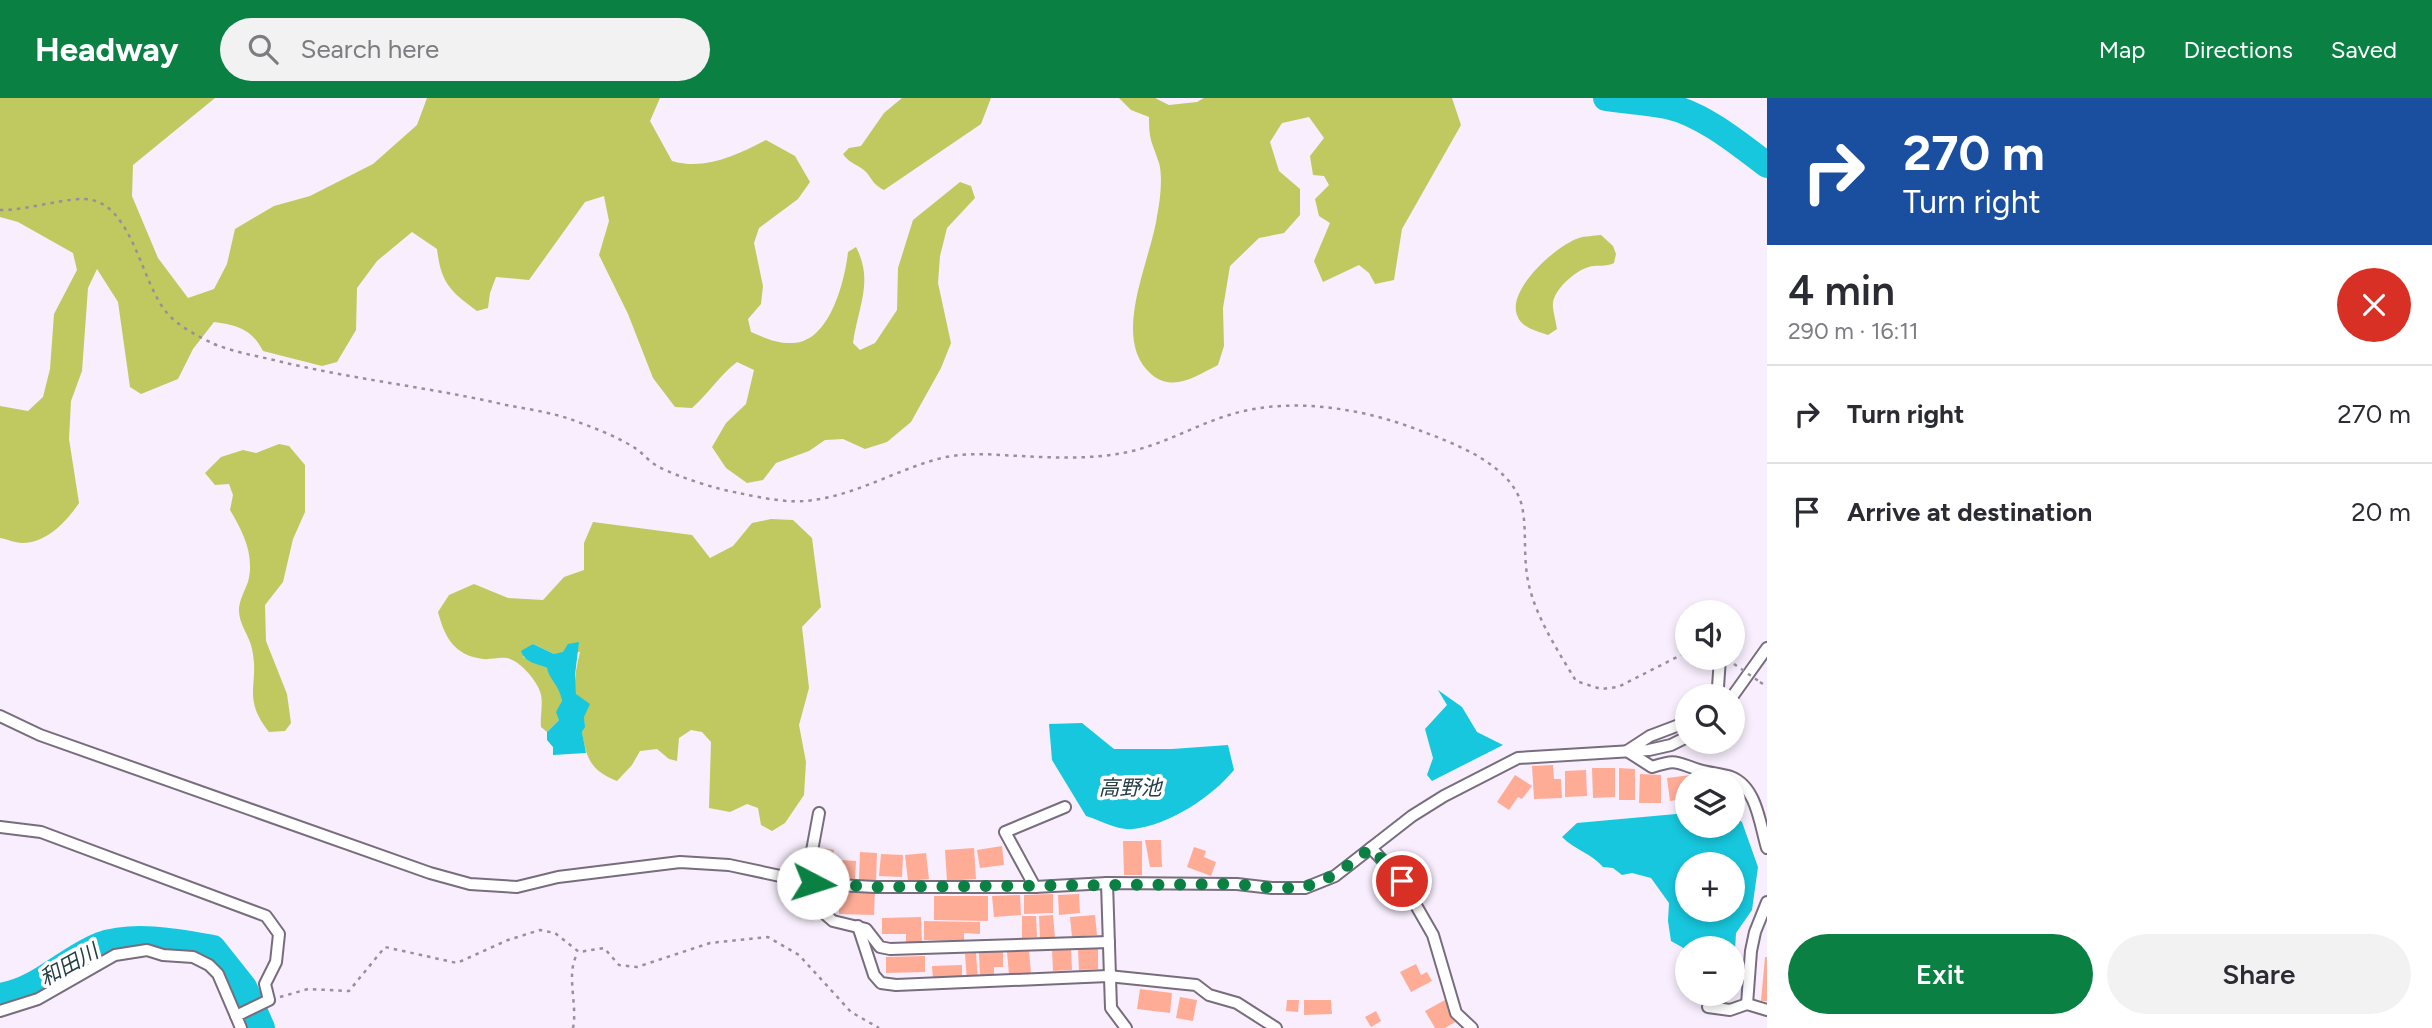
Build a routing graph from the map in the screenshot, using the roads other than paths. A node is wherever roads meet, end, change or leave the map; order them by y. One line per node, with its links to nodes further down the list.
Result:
1 (1767, 648): 2 (street)
2 (1741, 684)
3 (0, 716): 12 (street)
4 (1675, 727): 6 (street)
5 (1675, 743): 6 (street)
6 (1627, 751): 10 (street); 11 (street)
7 (1065, 807): 14 (street)
8 (819, 813): 12 (street)
9 (0, 827): 23 (street)
10 (1371, 848): 13 (street); 27 (street)
11 (1767, 848)
12 (815, 883): 14 (street); 16 (street)
13 (1107, 883): 14 (street); 17 (street)
14 (1035, 887)
15 (1767, 902): 19 (street)
16 (858, 926): 17 (street); 18 (street)
17 (1109, 942): 18 (street)
18 (1108, 976): 25 (street); 26 (street)
19 (1747, 1004): 20 (street); 21 (street)
20 (1708, 1007)
21 (1767, 1010)
22 (0, 1011): 23 (street)
23 (236, 1016): 24 (street)
24 (241, 1028)
25 (1126, 1028)
26 (1276, 1028)
27 (1472, 1028)

